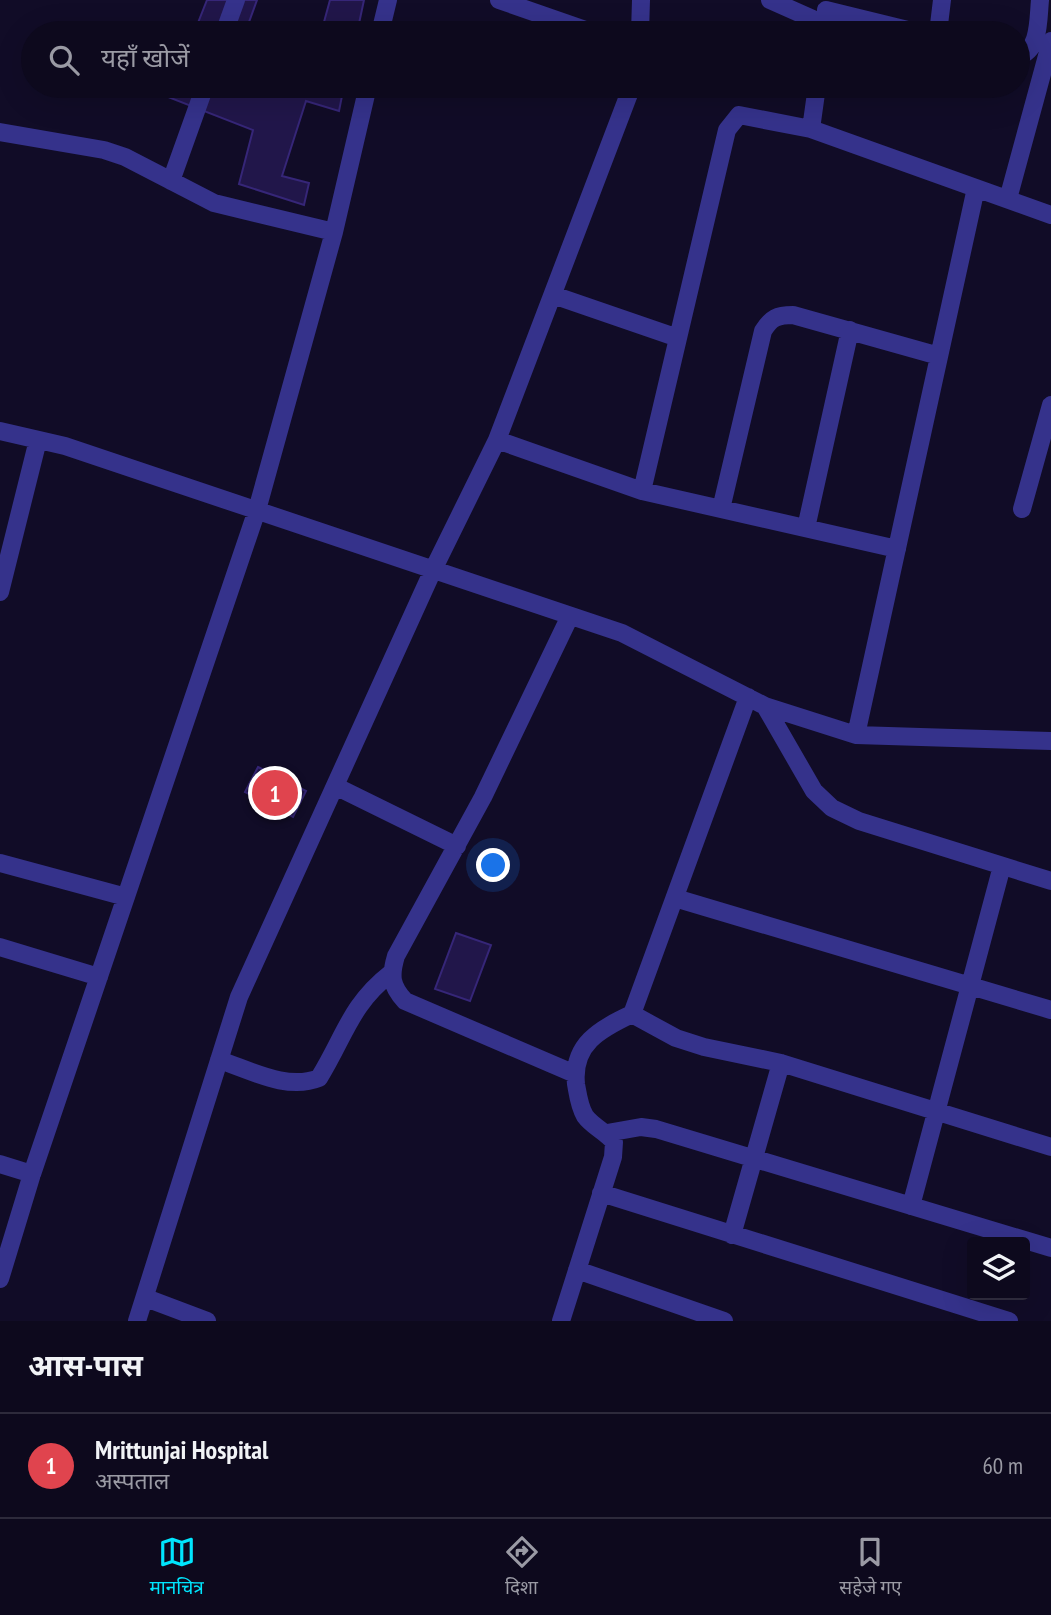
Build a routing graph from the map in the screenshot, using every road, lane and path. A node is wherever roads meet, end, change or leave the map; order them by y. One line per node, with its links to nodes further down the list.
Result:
1 (236, 0): 9 (street)
2 (388, 0): 10 (street)
3 (499, 0): 11 (street)
4 (640, 0): 12 (street)
5 (770, 0): 8 (street)
6 (942, 0): 14 (street)
7 (1040, 0): 16 (street)
8 (825, 17): 13 (street)
9 (228, 21)
10 (383, 21)
11 (559, 21)
12 (640, 21)
13 (849, 21)
14 (939, 21)
15 (1051, 41): 18 (street)
16 (1030, 48)
17 (1030, 56): 18 (street)
18 (1046, 59): 27 (street)
19 (201, 98): 25 (street)
20 (365, 98): 29 (street)
21 (627, 98): 30 (street)
22 (815, 98): 23 (street)
23 (811, 129): 26 (street); 32 (street)
24 (0, 132): 25 (street)
25 (171, 181): 29 (street)
26 (976, 188): 27 (street); 33 (street)
27 (1008, 200): 28 (street)
28 (1051, 215)
29 (334, 232): 41 (street)
30 (553, 295): 32 (street); 37 (street)
31 (850, 330): 33 (street); 39 (street); 42 (street)
32 (678, 338): 38 (street)
33 (939, 356): 43 (street)
34 (1051, 404): 40 (street)
35 (0, 431): 36 (street)
36 (38, 440): 41 (street); 45 (street)
37 (497, 440): 38 (street); 44 (street)
38 (642, 491): 39 (street)
39 (721, 509): 42 (street)
40 (1022, 509)
41 (257, 510): 44 (street); 56 (street)
42 (806, 528): 43 (street)
43 (897, 549): 49 (street)
44 (433, 570): 46 (street); 51 (street)
45 (0, 592)
46 (570, 615): 47 (street); 52 (street)
47 (748, 697): 48 (street); 57 (street)
48 (765, 706): 49 (street); 54 (street)
49 (856, 736): 50 (street)
50 (1051, 741)
51 (335, 786): 52 (street); 64 (street)
52 (457, 846): 59 (street)
53 (0, 863): 56 (street)
54 (1002, 866): 55 (street); 61 (street)
55 (1051, 881)
56 (126, 897): 60 (street)
57 (675, 898): 61 (street); 63 (street)
58 (0, 947): 60 (street)
59 (391, 973): 64 (street); 66 (street)
60 (99, 977): 72 (street)
61 (969, 986): 62 (street); 67 (street)
62 (1051, 1010)
63 (632, 1014): 65 (street); 66 (street)
64 (219, 1060): 79 (street)
65 (781, 1063): 67 (street); 70 (street)
66 (575, 1074): 68 (street)
67 (936, 1112): 69 (street); 74 (street)
68 (607, 1133): 70 (street); 73 (street)
69 (1051, 1147)
70 (754, 1158): 74 (street); 75 (street)
71 (0, 1164): 72 (street)
72 (33, 1174): 78 (street)
73 (601, 1193): 75 (street); 77 (street)
74 (911, 1206): 76 (street)
75 (732, 1235): 84 (street)
76 (1051, 1248)
77 (577, 1270): 82 (street); 83 (street)
78 (0, 1279)
79 (146, 1298): 80 (street); 81 (street)
80 (137, 1321)
81 (207, 1321)
82 (561, 1321)
83 (724, 1321)
84 (1009, 1321)

